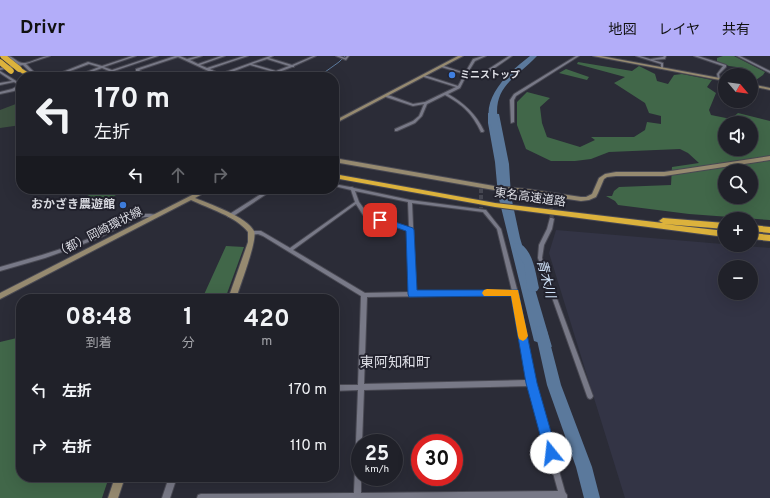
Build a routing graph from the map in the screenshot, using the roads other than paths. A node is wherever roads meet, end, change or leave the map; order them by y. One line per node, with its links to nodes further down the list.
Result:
1 (2, 56): 36 (highway, bridge)
2 (8, 56): 27 (street)
3 (49, 56): 27 (street)
4 (135, 56): 32 (street)
5 (157, 56): 40 (street)
6 (201, 56): 23 (street)
7 (224, 56): 29 (street)
8 (247, 56): 35 (street)
9 (271, 56): 22 (street)
10 (315, 56): 30 (street)
11 (337, 56): 12 (street)
12 (348, 56)
13 (461, 56): 31 (street)
14 (485, 56): 48 (street)
15 (511, 56): 48 (street)
16 (578, 56): 62 (street)
17 (595, 56): 26 (street)
18 (636, 56): 24 (street); 26 (street)
19 (665, 56): 24 (street)
20 (695, 56): 34 (street)
21 (738, 56): 45 (street)
22 (266, 58): 28 (street); 30 (street)
23 (188, 60): 29 (street); 41 (street)
24 (650, 60): 33 (street)
25 (0, 62): 47 (highway, bridge)
26 (633, 63): 33 (street)
27 (24, 64): 37 (street); 46 (street)
28 (250, 64): 43 (street); 44 (street)
29 (198, 65): 35 (street)
30 (293, 66): 44 (street)
31 (442, 66): 48 (street); 49 (street)
32 (102, 67): 38 (street); 39 (street); 40 (street)
33 (662, 68): 50 (street)
34 (723, 68)
35 (208, 69): 42 (street)
36 (24, 72)
37 (32, 72)
38 (65, 72)
39 (88, 72)
40 (110, 72)
41 (141, 72)
42 (214, 72)
43 (228, 72)
44 (277, 72)
45 (770, 72)
46 (1, 73): 51 (street)
47 (16, 74)
48 (465, 75): 54 (street)
49 (425, 76): 54 (street); 59 (street)
50 (718, 79)
51 (14, 81): 52 (street)
52 (0, 84)
53 (758, 86): 56 (street)
54 (458, 87): 58 (street)
55 (16, 88): 57 (street)
56 (770, 89)
57 (0, 93)
58 (446, 94): 60 (street); 64 (street)
59 (387, 96): 60 (street); 61 (street)
60 (426, 103): 63 (street)
61 (339, 120)
62 (512, 122)
63 (396, 130)
64 (482, 131)
65 (770, 158): 73 (street)
66 (339, 161): 73 (street)
67 (339, 172): 78 (highway, 東名高速道路)
68 (339, 177): 78 (highway, 東名高速道路)
69 (339, 186): 70 (street)
70 (352, 188): 75 (street); 76 (street)
71 (199, 194): 74 (street, （都）岡崎環状線)
72 (264, 194): 81 (street)
73 (549, 195): 77 (street)
74 (191, 198): 80 (street, （都）岡崎環状線); 81 (street)
75 (410, 201): 85 (street); 93 (street)
76 (357, 202): 85 (street); 91 (street)
77 (550, 202)
78 (495, 203): 79 (highway, 東名高速道路)
79 (531, 208): 83 (highway, 東名高速道路); 88 (highway, 東名高速道路)
80 (156, 216): 92 (street); 96 (street, （都）岡崎環状線)
81 (230, 216): 87 (street)
82 (552, 219): 101 (street)
83 (718, 225)
84 (758, 229): 86 (highway)
85 (410, 230): 95 (street)
86 (770, 230)
87 (251, 232): 91 (street); 94 (street)
88 (718, 233)
89 (758, 237): 90 (highway)
90 (770, 238)
91 (290, 250): 97 (street)
92 (0, 269)
93 (515, 292): 95 (street); 98 (street)
94 (234, 294)
95 (413, 294): 97 (street)
96 (0, 296)
97 (364, 296): 100 (street)
98 (531, 383): 100 (street); 104 (street)
99 (339, 388): 100 (street)
100 (361, 388): 108 (street)
101 (590, 396)
102 (118, 482): 105 (street)
103 (171, 482): 106 (street)
104 (563, 497): 108 (street)
105 (113, 498)
106 (166, 498)
107 (201, 498): 108 (street)
108 (357, 498)

